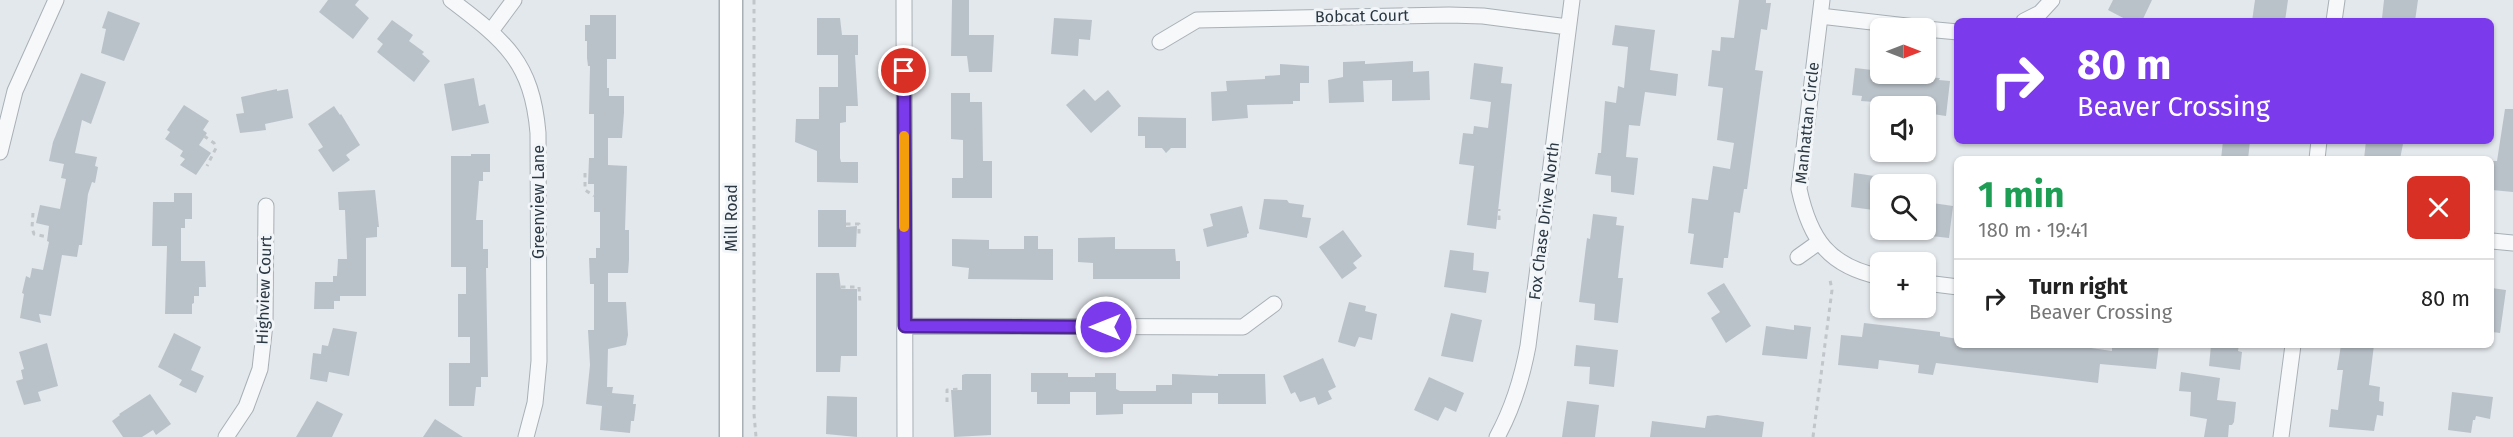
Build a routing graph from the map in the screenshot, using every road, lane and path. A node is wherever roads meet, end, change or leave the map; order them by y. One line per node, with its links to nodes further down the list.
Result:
1 (56, 0): 21 (street)
2 (451, 0): 17 (street, Greenview Lane)
3 (514, 0): 17 (street)
4 (731, 0): 49 (street, Mill Road)
5 (754, 0): 50 (path)
6 (904, 0): 43 (street)
7 (1572, 0): 15 (street, Fox Chase Drive North)
8 (1822, 0): 11 (street, Manhattan Circle)
9 (2052, 0): 12 (street)
10 (2337, 0): 13 (street)
11 (1820, 16): 14 (street); 33 (street, Manhattan Circle)
12 (2030, 18)
13 (2334, 18)
14 (1870, 22)
15 (1568, 27): 19 (street, Bobcat Court); 52 (street, Fox Chase Drive North)
16 (1936, 30): 18 (street)
17 (491, 31): 48 (street, Greenview Lane)
18 (1954, 32)
19 (1160, 42)
20 (204, 136): 22 (path)
21 (0, 152)
22 (207, 166)
23 (585, 173): 24 (path)
24 (594, 196)
25 (266, 206): 47 (street, Highview Court)
26 (1499, 209): 28 (path)
27 (33, 213): 30 (path)
28 (1499, 220)
29 (846, 225): 31 (path)
30 (47, 237)
31 (859, 237)
32 (2494, 241): 34 (street)
33 (1819, 242): 35 (street); 36 (street, Manhattan Circle)
34 (2513, 243)
35 (1798, 257)
36 (1870, 274)
37 (1830, 280): 53 (path)
38 (1936, 284): 39 (street)
39 (1954, 286)
40 (841, 287): 41 (path)
41 (860, 303)
42 (1274, 304): 43 (street)
43 (905, 326): 51 (street)
44 (2293, 348): 54 (street)
45 (962, 388): 46 (path)
46 (946, 402)
47 (226, 437)
48 (526, 437)
49 (731, 437)
50 (756, 437)
51 (905, 437)
52 (1497, 437)
53 (1813, 437)
54 (2282, 437)

